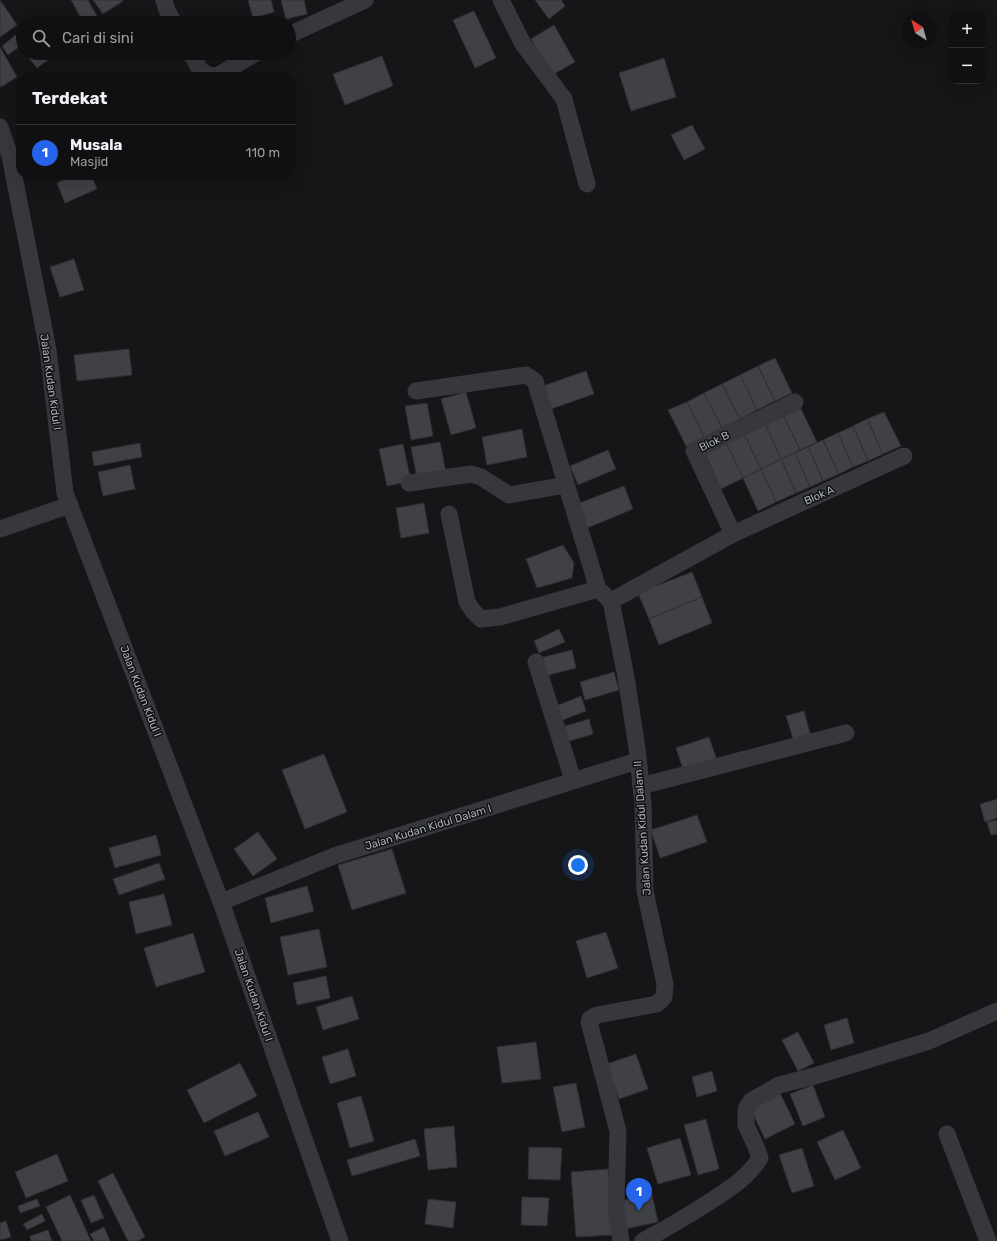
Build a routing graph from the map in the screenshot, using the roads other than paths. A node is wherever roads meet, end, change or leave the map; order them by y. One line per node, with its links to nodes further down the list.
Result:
1 (164, 0): 4 (street)
2 (365, 0): 5 (street)
3 (501, 0): 11 (street)
4 (170, 16)
5 (296, 32)
6 (194, 60): 8 (street)
7 (244, 60): 9 (street)
8 (203, 72)
9 (224, 72)
10 (0, 127): 17 (street, Jalan Kudan Kidul I)
11 (587, 184)
12 (416, 391): 16 (street)
13 (795, 402): 20 (street, Blok B)
14 (904, 456): 20 (street, Blok A)
15 (410, 484): 16 (street)
16 (566, 485): 21 (street)
17 (70, 505): 19 (street); 28 (street, Jalan Kudan Kidul I)
18 (449, 514): 21 (street)
19 (0, 529)
20 (733, 534): 22 (street, Blok A)
21 (598, 589): 22 (street)
22 (611, 601): 25 (street, Jalan Kudan Kidul Dalam II)
23 (536, 662): 26 (street)
24 (846, 733): 27 (street)
25 (637, 761): 26 (street, Jalan Kudan Kidul Dalam I); 27 (street, Jalan Kudan Kidul Dalam II)
26 (573, 780): 28 (street, Jalan Kudan Kidul Dalam I)
27 (640, 786): 32 (street, Jalan Kudan Kidul Dalam II)
28 (222, 902): 31 (street, Jalan Kudan Kidul I)
29 (997, 1011): 33 (street)
30 (947, 1134): 34 (street)
31 (340, 1241)
32 (621, 1241)
33 (643, 1241)
34 (988, 1241)

